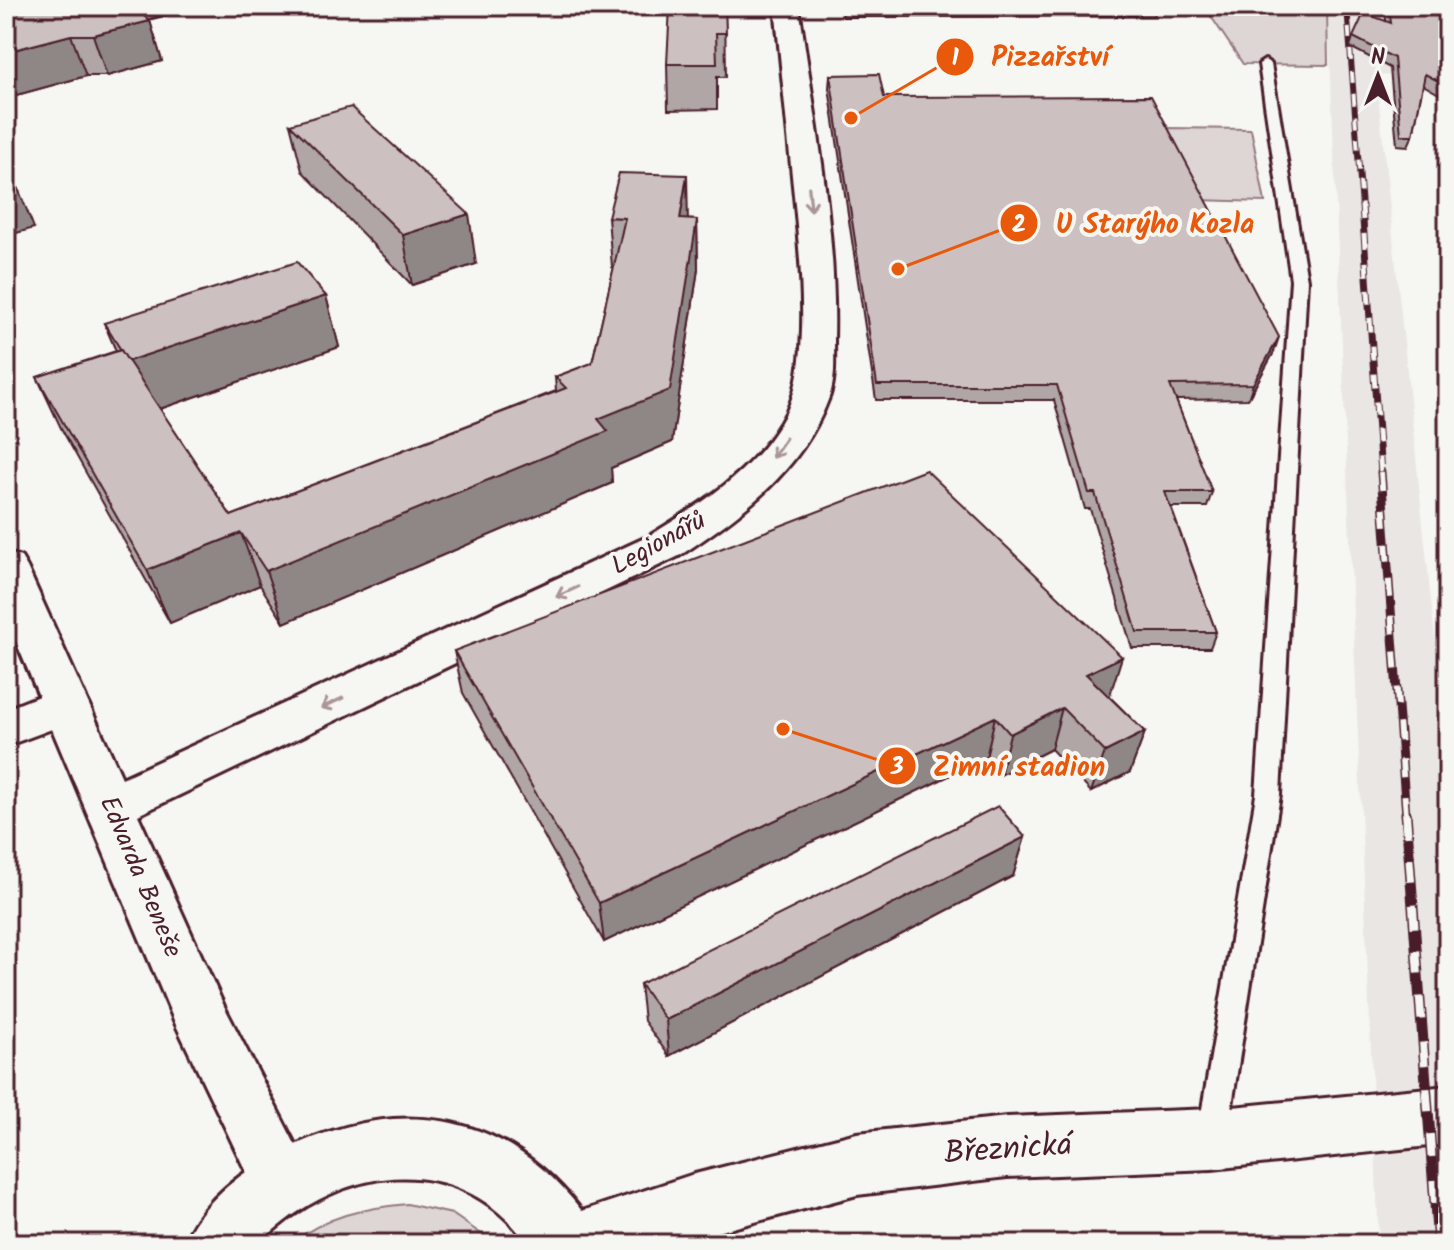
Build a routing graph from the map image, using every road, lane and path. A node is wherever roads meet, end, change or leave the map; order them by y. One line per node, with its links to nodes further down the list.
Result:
1 (167, 6): 3 (street)
2 (787, 6): 8 (street, Legionářů, one-way to 8)
3 (6, 47)
4 (1265, 64): 10 (lane)
5 (6, 567): 6 (street, Edvarda Beneše)
6 (66, 705): 7 (street); 8 (street, Edvarda Beneše)
7 (6, 728)
8 (109, 806): 11 (street, Edvarda Beneše)
9 (1448, 1115): 10 (street, Březnická)
10 (1212, 1139): 14 (street, Březnická)
11 (284, 1183): 12 (street); 13 (street)
12 (216, 1244)
13 (567, 1244)
14 (579, 1244)

